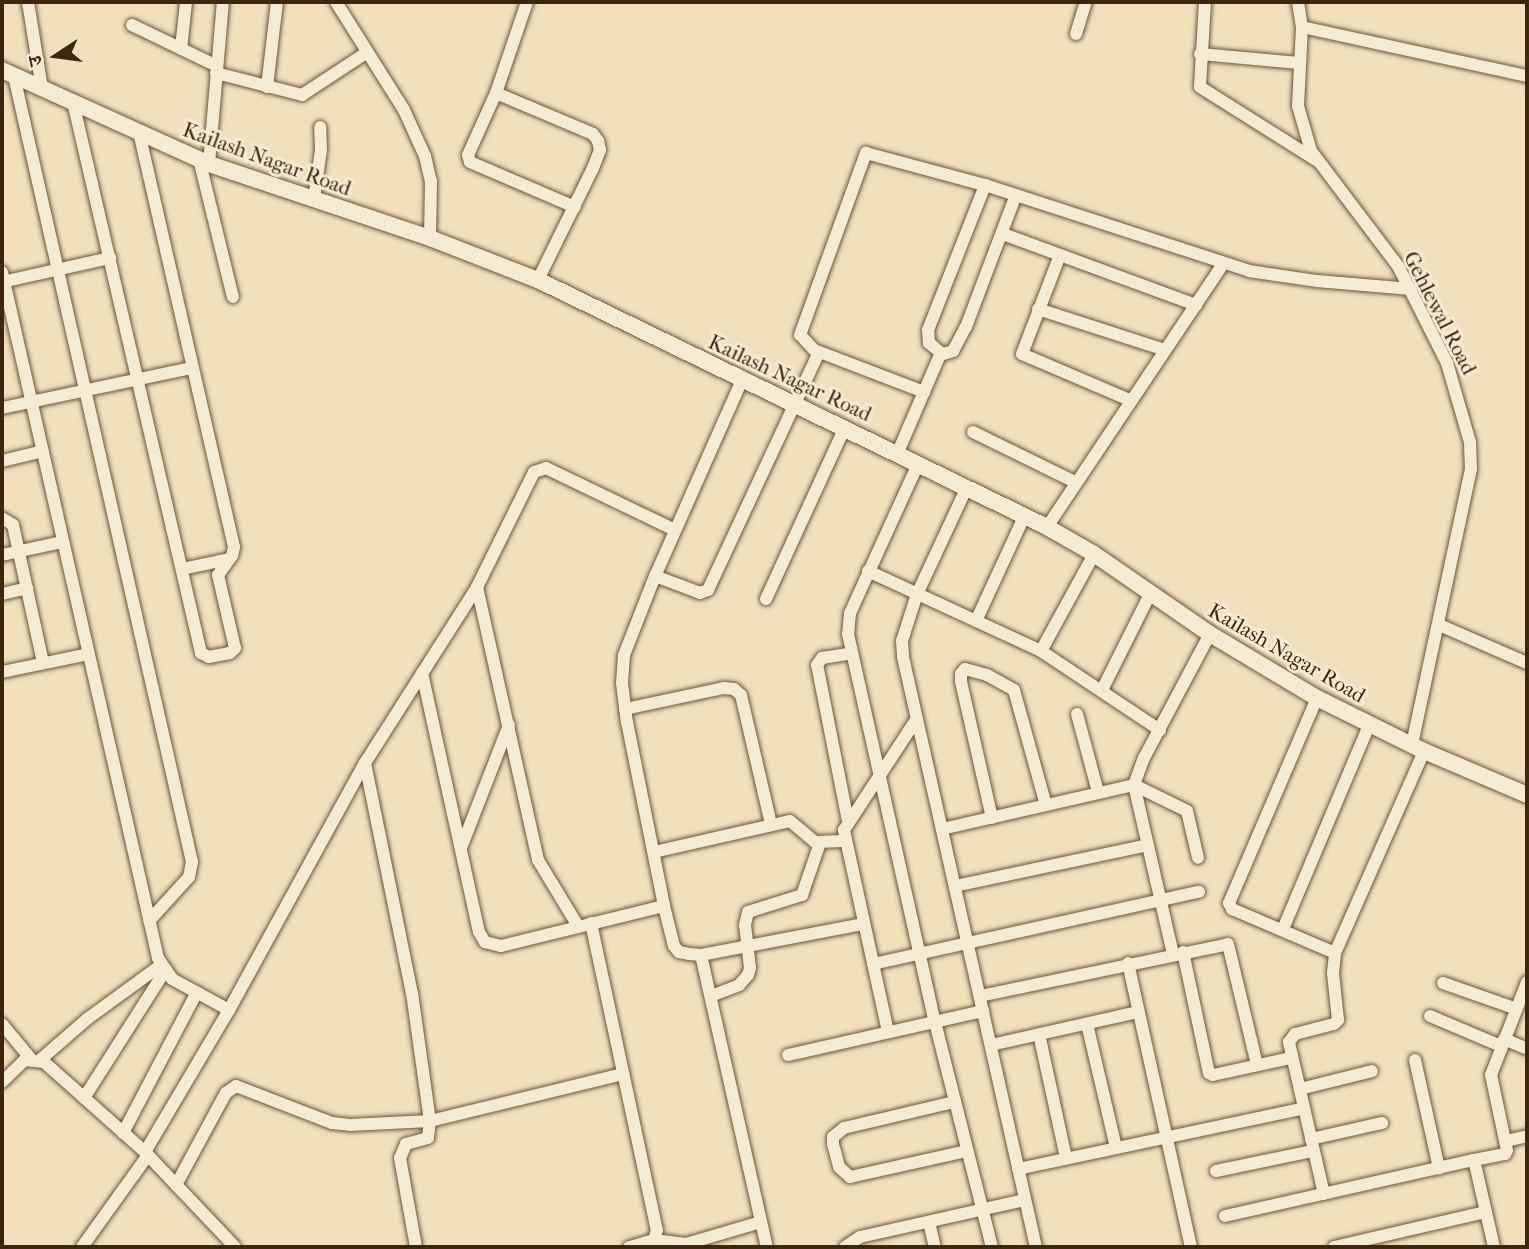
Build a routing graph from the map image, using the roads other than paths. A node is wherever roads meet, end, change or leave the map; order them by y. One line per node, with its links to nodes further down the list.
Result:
1 (29, 2): 21 (street)
2 (186, 2): 13 (street)
3 (223, 2): 17 (street)
4 (277, 2): 20 (street)
5 (336, 2): 14 (street)
6 (527, 2): 22 (street)
7 (1086, 2): 12 (street)
8 (1205, 2): 15 (street)
9 (1298, 2): 11 (street, Gehlewal Road)
10 (132, 25): 13 (street)
11 (1302, 27): 16 (street, Gehlewal Road); 19 (street)
12 (1076, 34)
13 (181, 49): 17 (street)
14 (366, 53): 20 (street); 33 (street)
15 (1200, 54): 16 (street); 26 (street)
16 (1299, 63): 26 (street, Gehlewal Road)
17 (217, 70): 20 (street); 27 (street)
18 (8, 73): 21 (street, Kailash Nagar Road); 37 (street)
19 (1527, 76)
20 (267, 87)
21 (42, 88): 23 (street, Kailash Nagar Road)
22 (496, 93): 31 (street); 31 (street)
23 (72, 102): 25 (street, Kailash Nagar Road); 35 (street)
24 (320, 127): 30 (street)
25 (139, 133): 27 (street, Kailash Nagar Road); 47 (street)
26 (1316, 160): 40 (street, Gehlewal Road)
27 (204, 162): 30 (street, Kailash Nagar Road); 41 (street)
28 (985, 185): 29 (street); 45 (street); 46 (street)
29 (1016, 195): 32 (street); 36 (street)
30 (314, 199): 33 (street, Kailash Nagar Road)
31 (575, 207): 39 (street)
32 (1003, 234): 34 (street); 46 (street)
33 (430, 238): 39 (street, Kailash Nagar Road)
34 (1060, 256): 42 (street); 43 (street)
35 (110, 258): 37 (street); 48 (street)
36 (1223, 264): 40 (street); 42 (street)
37 (57, 270): 38 (street); 50 (street)
38 (3, 279): 53 (street)
39 (538, 280): 49 (street, Kailash Nagar Road)
40 (1411, 289): 83 (street, Gehlewal Road)
41 (233, 297)
42 (1196, 305): 44 (street)
43 (1038, 309): 44 (street); 52 (street)
44 (1165, 350): 52 (street)
45 (817, 351): 51 (street); 54 (street)
46 (941, 353): 51 (street)
47 (191, 368): 48 (street); 72 (street)
48 (138, 379): 50 (street); 73 (street)
49 (742, 380): 54 (street, Kailash Nagar Road); 67 (street)
50 (86, 390): 53 (street); 121 (street)
51 (924, 392): 59 (street)
52 (1130, 400): 62 (street)
53 (31, 401): 55 (street); 58 (street)
54 (796, 406): 56 (street, Kailash Nagar Road); 75 (street)
55 (2, 408)
56 (845, 427): 59 (street, Kailash Nagar Road); 81 (street)
57 (973, 432): 62 (street)
58 (43, 451): 60 (street); 68 (street)
59 (898, 452): 61 (street, Kailash Nagar Road)
60 (2, 461)
61 (918, 464): 63 (street, Kailash Nagar Road); 74 (street)
62 (1075, 482): 66 (street)
63 (967, 487): 64 (street, Kailash Nagar Road); 79 (street)
64 (1024, 517): 66 (street, Kailash Nagar Road); 82 (street)
65 (2, 518): 69 (street)
66 (1046, 527): 70 (street, Kailash Nagar Road)
67 (675, 530): 75 (street); 76 (street)
68 (62, 542): 69 (street); 87 (street)
69 (20, 551): 71 (street); 77 (street)
70 (1094, 554): 80 (street, Kailash Nagar Road); 85 (street)
71 (2, 555)
72 (229, 559): 73 (street); 73 (street)
73 (181, 569)
74 (867, 571): 79 (street); 86 (street)
75 (655, 576): 94 (street)
76 (477, 587): 91 (street); 98 (street)
77 (27, 588): 78 (street); 88 (street)
78 (2, 594)
79 (917, 594): 82 (street); 96 (street)
80 (1150, 594): 84 (street, Kailash Nagar Road); 92 (street)
81 (766, 599)
82 (975, 621): 85 (street)
83 (1439, 625): 89 (street); 100 (street, Gehlewal Road)
84 (1210, 634): 93 (street, Kailash Nagar Road); 99 (street)
85 (1041, 651): 92 (street)
86 (852, 653): 102 (street); 108 (street)
87 (88, 654): 88 (street); 121 (street)
88 (43, 663): 90 (street)
89 (1527, 663)
90 (2, 672)
91 (422, 673): 101 (street); 114 (street)
92 (1102, 690): 99 (street)
93 (1317, 698): 97 (street, Kailash Nagar Road); 125 (street)
94 (625, 709): 109 (street); 115 (street)
95 (1077, 714): 104 (street)
96 (916, 720): 102 (street); 110 (street)
97 (1369, 724): 100 (street, Kailash Nagar Road); 125 (street)
98 (509, 725): 114 (street); 124 (street)
99 (1160, 730): 103 (street)
100 (1418, 748): 105 (street, Kailash Nagar Road); 130 (street, Gehlewal Road)
101 (365, 763): 141 (street); 165 (street)
102 (879, 779): 108 (street); 128 (street)
103 (1134, 785): 104 (street); 113 (street); 116 (street)
104 (1098, 792): 106 (street)
105 (1527, 795)
106 (1046, 805): 107 (street); 107 (street)
107 (992, 818): 110 (street)
108 (848, 821): 111 (street)
109 (771, 824): 112 (street); 115 (street)
110 (942, 830): 117 (street)
111 (844, 841): 112 (street); 123 (street)
112 (820, 843): 127 (street)
113 (1148, 845): 117 (street); 119 (street)
114 (461, 848): 124 (street)
115 (654, 852): 120 (street)
116 (1198, 858)
117 (955, 886): 126 (street)
118 (1199, 892): 119 (street)
119 (1160, 899): 126 (street); 129 (street)
120 (664, 906): 122 (street); 131 (street)
121 (149, 921): 134 (street)
122 (591, 923): 124 (street); 159 (street)
123 (863, 924): 127 (street); 133 (street)
124 (578, 926)
125 (1283, 929): 130 (street)
126 (968, 943): 128 (street); 139 (street)
127 (748, 946): 131 (street); 138 (street)
128 (920, 953): 133 (street); 145 (street)
129 (1178, 953): 132 (street); 157 (street); 157 (street)
130 (1335, 953): 154 (street)
131 (701, 955): 138 (street)
132 (1128, 963): 139 (street); 143 (street)
133 (873, 964): 148 (street)
134 (163, 968): 137 (street); 155 (street); 162 (street)
135 (1527, 982): 140 (street)
136 (1443, 983): 140 (street)
137 (197, 992): 141 (street); 167 (street)
138 (711, 996): 186 (street)
139 (980, 996): 142 (street)
140 (1517, 1009): 150 (street)
141 (229, 1010): 174 (street)
142 (983, 1011): 145 (street); 151 (street)
143 (1138, 1013): 147 (street); 168 (street)
144 (1430, 1016): 150 (street)
145 (935, 1022): 148 (street); 163 (street)
146 (2, 1024): 155 (street)
147 (1087, 1024): 149 (street); 172 (street)
148 (888, 1032): 153 (street)
149 (1040, 1034): 151 (street); 175 (street)
150 (1503, 1043): 152 (street); 170 (street)
151 (990, 1045): 178 (street)
152 (1527, 1049)
153 (788, 1055)
154 (1291, 1058): 157 (street); 161 (street)
155 (36, 1059): 160 (street); 162 (street)
156 (1415, 1060): 177 (street)
157 (1257, 1065)
158 (1372, 1071): 161 (street)
159 (623, 1074): 165 (street); 189 (street)
160 (2, 1082)
161 (1300, 1089): 164 (street)
162 (84, 1098): 167 (street)
163 (954, 1102): 173 (street); 173 (street)
164 (1304, 1108): 168 (street); 171 (street)
165 (430, 1121): 180 (street); 193 (street)
166 (1382, 1123): 171 (street)
167 (123, 1133): 174 (street)
168 (1167, 1136): 172 (street); 201 (street)
169 (1527, 1136): 170 (street)
170 (1506, 1141): 176 (street)
171 (1312, 1145): 179 (street); 181 (street)
172 (1115, 1148): 175 (street)
173 (966, 1152): 183 (street)
174 (147, 1154): 180 (street); 191 (street)
175 (1066, 1158): 178 (street)
176 (1474, 1160): 177 (street); 184 (street)
177 (1440, 1168): 181 (street)
178 (1018, 1169): 182 (street)
179 (1216, 1171)
180 (176, 1185): 192 (street)
181 (1324, 1194): 185 (street)
182 (1024, 1199): 183 (street); 200 (street)
183 (982, 1209): 187 (street); 199 (street)
184 (1486, 1212): 190 (street); 203 (street)
185 (1225, 1216)
186 (761, 1222): 189 (street); 195 (street)
187 (929, 1222): 188 (street); 198 (street)
188 (878, 1233): 196 (street); 197 (street)
189 (654, 1240): 194 (street)
190 (1354, 1245): 202 (street)
191 (82, 1247)
192 (235, 1247)
193 (416, 1247)
194 (629, 1247)
195 (767, 1247)
196 (845, 1247)
197 (881, 1247)
198 (935, 1247)
199 (992, 1247)
200 (1036, 1247)
201 (1188, 1247)
202 (1334, 1247)
203 (1494, 1247)

